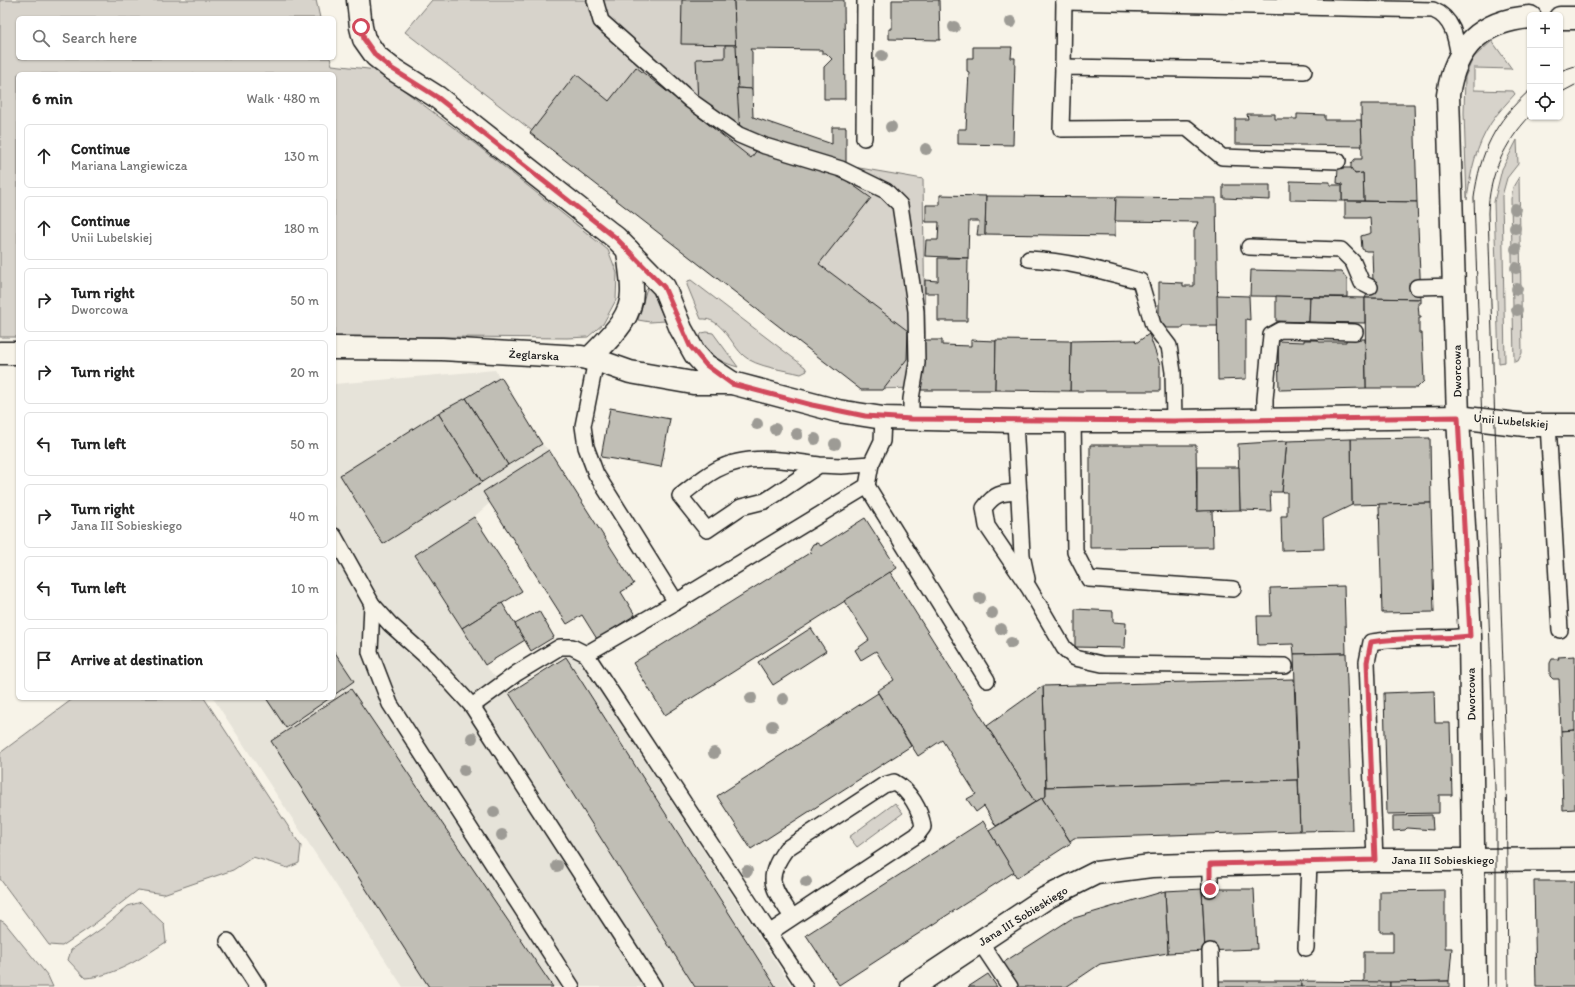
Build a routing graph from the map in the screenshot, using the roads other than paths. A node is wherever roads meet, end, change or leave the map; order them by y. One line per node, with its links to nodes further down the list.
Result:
1 (358, 0): 14 (street)
2 (595, 0): 27 (lane)
3 (865, 0): 11 (lane)
4 (1064, 1): 8 (lane); 9 (lane)
5 (1527, 17): 8 (street, Dworcowa)
6 (1563, 18): 7 (street)
7 (1575, 18)
8 (1460, 57): 16 (street, Dworcowa)
9 (1063, 67): 10 (lane); 12 (lane)
10 (1304, 71)
11 (864, 138)
12 (1338, 161)
13 (1249, 247): 17 (lane)
14 (628, 250): 23 (street); 24 (street)
15 (1029, 259): 31 (lane)
16 (1455, 286): 18 (lane); 25 (street, Dworcowa)
17 (1370, 287)
18 (1416, 287)
19 (1355, 332): 29 (lane)
20 (336, 348): 23 (street, Żeglarska)
21 (0, 353): 22 (street)
22 (16, 353)
23 (592, 360): 24 (street, Żeglarska); 41 (lane)
24 (732, 384): 26 (street, Unii Lubelskiej)
25 (1458, 417): 29 (street, Unii Lubelskiej); 32 (street, Unii Lubelskiej); 44 (street, Dworcowa)
26 (883, 418): 27 (street, Unii Lubelskiej); 34 (lane)
27 (911, 419): 30 (street, Unii Lubelskiej)
28 (1074, 420): 30 (street, Unii Lubelskiej); 31 (street, Unii Lubelskiej); 40 (lane)
29 (1265, 420): 31 (street, Unii Lubelskiej)
30 (1015, 421): 37 (lane)
31 (1174, 421)
32 (1548, 424): 33 (street, Unii Lubelskiej); 43 (lane)
33 (1575, 425)
34 (871, 464): 35 (lane); 36 (lane)
35 (819, 465): 35 (lane)
36 (867, 486): 41 (lane); 47 (lane)
37 (1019, 492): 39 (lane); 39 (lane)
38 (336, 545): 42 (lane)
39 (1029, 588): 46 (lane)
40 (1233, 589)
41 (676, 602): 45 (lane)
42 (372, 604): 48 (lane); 62 (lane)
43 (1560, 630)
44 (1470, 636): 50 (lane); 51 (street, Dworcowa)
45 (586, 654): 48 (lane); 56 (lane)
46 (1285, 666)
47 (987, 680)
48 (472, 706): 63 (lane)
49 (1575, 859): 51 (street, Jana III Sobieskiego)
50 (1375, 860): 51 (street, Jana III Sobieskiego); 52 (street, Jana III Sobieskiego)
51 (1474, 860): 68 (street, Dworcowa)
52 (1309, 861): 53 (street, Jana III Sobieskiego); 59 (lane)
53 (1210, 864): 54 (lane); 58 (street, Jana III Sobieskiego)
54 (1210, 889)
55 (792, 917): 55 (lane); 56 (lane)
56 (769, 933): 64 (lane)
57 (228, 942): 61 (lane)
58 (980, 942): 65 (street, Jana III Sobieskiego); 66 (lane)
59 (1306, 948)
60 (1210, 951): 67 (lane)
61 (258, 987)
62 (572, 987)
63 (654, 987)
64 (805, 987)
65 (912, 987)
66 (1010, 987)
67 (1211, 987)
68 (1475, 987)

